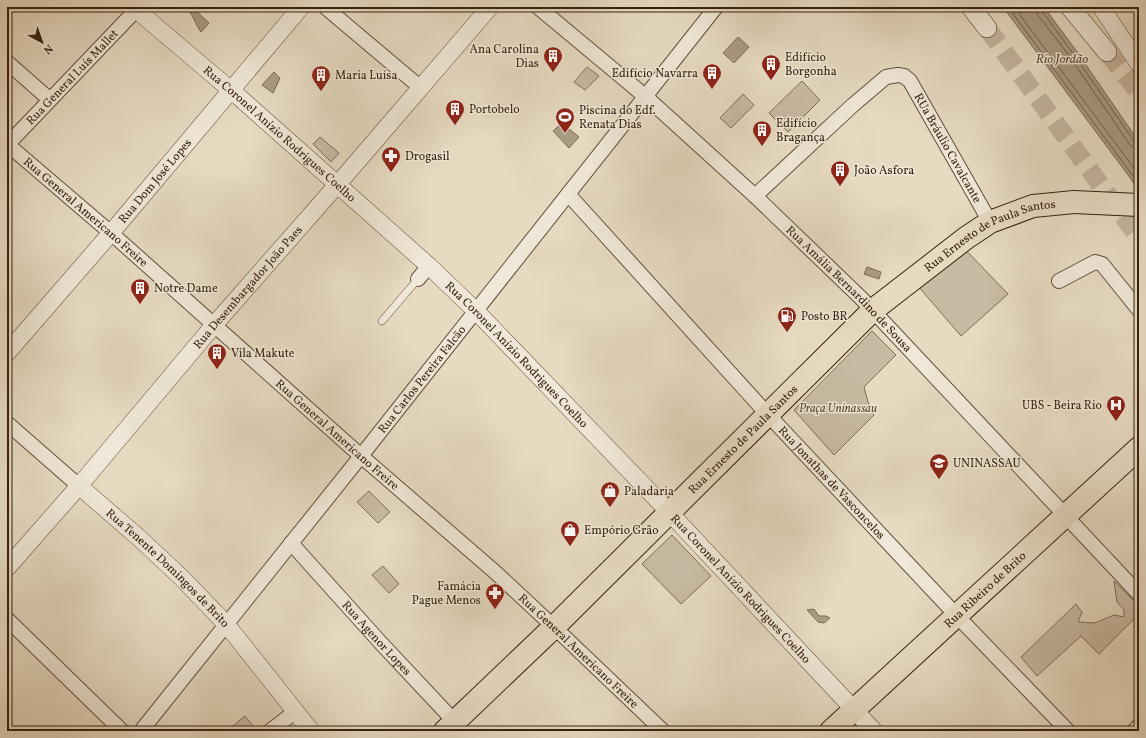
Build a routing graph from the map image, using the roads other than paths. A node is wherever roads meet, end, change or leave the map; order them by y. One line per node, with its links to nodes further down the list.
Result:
1 (300, 7): 16 (street, Rua Dom José Lopes)
2 (325, 7): 15 (street)
3 (490, 7): 15 (street, Rua Desembargador João Paes)
4 (538, 7): 17 (street, Rua Amália Bernardino de Sousa)
5 (716, 7): 17 (street, Rua Carlos Pereira Falcão)
6 (971, 7): 11 (main road)
7 (1070, 7): 12 (main road)
8 (1079, 7): 12 (street)
9 (1101, 7): 14 (street)
10 (135, 8): 16 (street, Rua Coronel Anízio Rodrigues Coelho); 18 (street, Rua General Luís Mallet)
11 (987, 28)
12 (1102, 46)
13 (7, 62): 18 (street)
14 (1139, 64)
15 (421, 88): 20 (street, Rua Desembargador João Paes)
16 (231, 90): 20 (street, Rua Coronel Anízio Rodrigues Coelho); 25 (street, Rua Dom José Lopes)
17 (646, 97): 21 (street, Rua Carlos Pereira Falcão); 22 (street, Rua Amália Bernardino de Sousa)
18 (50, 99): 19 (street, Rua General Luís Mallet)
19 (7, 144): 25 (street, Rua General Americano Freire)
20 (337, 185): 26 (street, Rua Coronel Anízio Rodrigues Coelho); 32 (street, Rua Desembargador João Paes)
21 (568, 194): 30 (street, Rua Carlos Pereira Falcão); 34 (street, Rua Jonathas de Vasconcelos)
22 (755, 196): 24 (street, RUa Bráulio Cavalcante); 28 (street, Rua Amália Bernardino de Sousa)
23 (1139, 205): 24 (main road, Rua Ernesto de Paula Santos, bridge)
24 (990, 222): 28 (main road, Rua Ernesto de Paula Santos)
25 (111, 233): 32 (street, Rua General Americano Freire); 33 (street, Rua Dom José Lopes)
26 (424, 273): 30 (street, Rua Coronel Anízio Rodrigues Coelho); 31 (lane)
27 (1059, 281): 29 (street)
28 (873, 310): 34 (main road, Rua Ernesto de Paula Santos); 40 (street, Rua Amália Bernardino de Sousa)
29 (1139, 310)
30 (476, 311): 37 (street, Rua Carlos Pereira Falcão); 39 (street, Rua Coronel Anízio Rodrigues Coelho)
31 (382, 321)
32 (214, 325): 37 (street, Rua General Americano Freire); 38 (street, Rua Desembargador João Paes)
33 (7, 353)
34 (768, 414): 39 (main road, Rua Ernesto de Paula Santos); 44 (street, Rua Jonathas de Vasconcelos)
35 (7, 423): 38 (street, Rua Tenente Domingos de Brito)
36 (1139, 448): 40 (main road, Rua Ribeiro de Brito)
37 (361, 456): 41 (street, Rua Carlos Pereira Falcão); 47 (street, Rua General Americano Freire)
38 (79, 486): 42 (street, Rua Desembargador João Paes); 46 (street, Rua Tenente Domingos de Brito)
39 (669, 512): 47 (main road, Rua Ernesto de Paula Santos); 48 (street, Rua Coronel Anízio Rodrigues Coelho)
40 (1066, 515): 43 (street, Rua Amália Bernardino de Sousa); 44 (main road, Rua Ribeiro de Brito)
41 (291, 543): 46 (street, Rua Carlos Pereira Falcão); 51 (street, Rua Agenor Lopes)
42 (7, 568)
43 (1139, 594)
44 (957, 616): 48 (main road, Rua Ribeiro de Brito); 59 (street, Rua Jonathas de Vasconcelos)
45 (7, 619): 52 (street)
46 (226, 624): 49 (street, Rua Tenente Domingos de Brito); 53 (street, Rua Carlos Pereira Falcão)
47 (554, 626): 51 (main road, Rua Ernesto de Paula Santos); 56 (street, Rua General Americano Freire)
48 (855, 710): 57 (main road, Rua Ribeiro de Brito); 58 (street, Rua Coronel Anízio Rodrigues Coelho)
49 (296, 711): 54 (street); 55 (street, Rua Tenente Domingos de Brito)
50 (1139, 726): 60 (street)
51 (454, 728)
52 (122, 731)
53 (141, 731)
54 (270, 731)
55 (311, 731)
56 (663, 731)
57 (831, 731)
58 (874, 731)
59 (1068, 731)
60 (1134, 731)

